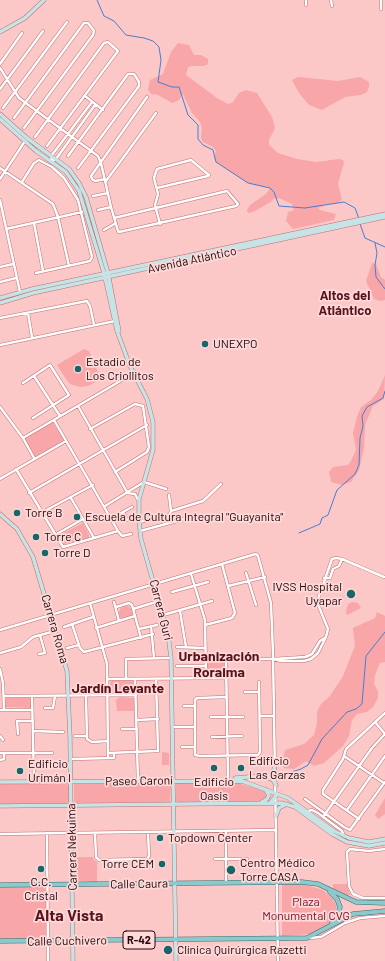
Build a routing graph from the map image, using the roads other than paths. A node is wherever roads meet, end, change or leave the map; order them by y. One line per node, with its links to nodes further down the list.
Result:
1 (44, 0): 10 (street)
2 (306, 0): 5 (street)
3 (331, 0): 6 (street)
4 (380, 0): 7 (street)
5 (306, 5)
6 (332, 6)
7 (381, 9)
8 (67, 22): 16 (street)
9 (43, 31): 14 (street)
10 (0, 32)
11 (22, 33): 12 (street)
12 (0, 64)
13 (0, 68): 14 (street)
14 (6, 80): 15 (street); 16 (street)
15 (0, 89)
16 (14, 92): 19 (street); 22 (street)
17 (85, 96): 20 (street); 29 (street); 31 (street)
18 (147, 97): 43 (street)
19 (25, 102): 24 (street); 24 (street); 27 (street)
20 (92, 102): 21 (street); 32 (street)
21 (95, 105): 23 (street); 34 (street)
22 (3, 108)
23 (103, 110): 36 (street); 38 (street)
24 (36, 111): 29 (street); 30 (street)
25 (156, 113): 48 (street)
26 (0, 114): 35 (street)
27 (14, 118)
28 (0, 119): 35 (street)
29 (48, 120): 31 (street); 33 (street)
30 (24, 128)
31 (59, 129): 32 (street); 37 (street)
32 (67, 135): 34 (street); 39 (street)
33 (35, 137)
34 (71, 138): 36 (street); 41 (street)
35 (26, 140): 39 (street); 42 (street); 46 (street)
36 (78, 142): 38 (street); 40 (street)
37 (47, 146)
38 (90, 151): 43 (street); 45 (street)
39 (51, 156): 41 (street); 42 (street)
40 (68, 156)
41 (56, 159): 42 (street); 69 (street)
42 (52, 162): 69 (street)
43 (101, 163): 48 (street); 48 (street)
44 (0, 168): 46 (street)
45 (78, 168)
46 (5, 171): 47 (street); 49 (street)
47 (0, 179)
48 (105, 180): 51 (street)
49 (22, 182): 58 (street); 60 (street)
50 (157, 188): 50 (street); 56 (street)
51 (108, 193): 52 (street); 55 (street)
52 (93, 196)
53 (0, 200): 54 (street)
54 (1, 207): 67 (street)
55 (111, 207): 57 (street); 62 (street)
56 (156, 208): 62 (street); 66 (street); 66 (street)
57 (98, 210)
58 (82, 212): 60 (street); 71 (street)
59 (385, 214): 63 (street, Avenida Atlántico)
60 (58, 217): 64 (street); 71 (street)
61 (385, 217): 63 (street, Avenida Atlántico)
62 (114, 218): 65 (street)
63 (365, 220): 75 (street, Avenida Atlántico)
64 (34, 223): 67 (street); 73 (street)
65 (116, 223): 66 (street); 68 (street)
66 (160, 224)
67 (6, 229): 70 (street)
68 (104, 230)
69 (94, 235): 75 (street, Carrera Guri)
70 (13, 264): 72 (street); 76 (street)
71 (69, 266): 73 (street)
72 (0, 267)
73 (43, 271): 74 (street)
74 (36, 273)
75 (106, 275): 78 (street, Avenida Atlántico); 80 (street, Avenida Atlántico); 83 (street, Carrera Guri)
76 (16, 278): 77 (street); 78 (street)
77 (0, 282)
78 (20, 292): 79 (street, Avenida Atlántico)
79 (0, 298)
80 (0, 303)
81 (28, 313): 82 (street); 84 (street); 85 (street)
82 (0, 318)
83 (116, 320): 84 (street); 87 (street, Carrera Guri)
84 (94, 325): 85 (street)
85 (32, 337): 86 (street)
86 (0, 345)
87 (134, 373): 91 (street); 106 (street, Carrera Guri)
88 (34, 376): 89 (street); 90 (street); 90 (street)
89 (23, 383)
90 (53, 406): 93 (street); 94 (street)
91 (78, 406): 93 (street); 97 (street)
92 (0, 407): 98 (street)
93 (60, 416): 95 (street)
94 (33, 418)
95 (54, 420): 98 (street); 99 (street)
96 (146, 425): 97 (street); 100 (street); 104 (street)
97 (90, 429): 100 (street)
98 (23, 438): 101 (street)
99 (66, 441): 101 (street); 102 (street)
100 (102, 451): 102 (street); 104 (street)
101 (34, 458): 103 (street)
102 (80, 464): 108 (street); 111 (street)
103 (16, 469): 105 (street); 111 (street)
104 (115, 472): 110 (street)
105 (0, 479)
106 (144, 482): 109 (street); 110 (street); 114 (street, Carrera Guri)
107 (222, 484): 117 (street)
108 (93, 485): 113 (street); 115 (street)
109 (166, 489)
110 (127, 492): 114 (street); 115 (street)
111 (29, 493): 119 (street)
112 (169, 495): 117 (street)
113 (71, 498): 119 (street); 123 (street)
114 (139, 502): 125 (street, Carrera Guri)
115 (105, 506): 121 (street)
116 (132, 507): 118 (street)
117 (171, 511): 125 (street)
118 (123, 512): 121 (street); 124 (street)
119 (41, 513): 129 (street)
120 (0, 514): 153 (street, Carrera Roma)
121 (112, 518): 126 (street)
122 (188, 518): 127 (street)
123 (83, 519): 129 (street); 130 (street)
124 (127, 520)
125 (139, 522): 127 (street, Carrera Guri)
126 (118, 531): 128 (street); 130 (street)
127 (140, 532): 140 (street, Carrera Guri)
128 (131, 534)
129 (55, 535): 130 (street)
130 (94, 538)
131 (342, 559): 136 (street); 137 (street); 137 (street)
132 (222, 564): 134 (street); 135 (street); 142 (street)
133 (246, 573): 138 (street)
134 (191, 574): 140 (street); 141 (street)
135 (265, 576): 138 (street); 182 (street)
136 (384, 577)
137 (324, 578): 182 (street)
138 (249, 581): 142 (street); 149 (street)
139 (208, 582): 141 (street)
140 (154, 584): 144 (street, Carrera Guri); 147 (street)
141 (194, 586): 143 (street); 148 (street)
142 (228, 586): 160 (street)
143 (172, 592)
144 (159, 601): 151 (street); 154 (street, Carrera Guri)
145 (212, 601): 148 (street)
146 (114, 602): 150 (street)
147 (90, 603): 153 (street); 156 (street)
148 (201, 605): 152 (street); 160 (street)
149 (256, 605)
150 (116, 607): 151 (street); 157 (street)
151 (133, 609): 155 (street)
152 (180, 611): 154 (street); 172 (street)
153 (51, 614): 164 (street); 166 (street, Carrera Roma)
154 (163, 615): 179 (street, Carrera Guri)
155 (135, 616): 157 (street); 165 (street)
156 (93, 617): 158 (street); 163 (street)
157 (119, 621): 163 (street)
158 (72, 624): 162 (street); 170 (street)
159 (157, 625): 161 (street)
160 (205, 625): 175 (street)
161 (152, 626): 165 (street); 167 (street)
162 (64, 627)
163 (96, 628): 174 (street)
164 (0, 630)
165 (139, 630): 169 (street)
166 (56, 631): 168 (street); 203 (street, Carrera Roma)
167 (153, 634): 169 (street); 178 (street)
168 (40, 635): 176 (street); 177 (street)
169 (141, 638): 174 (street)
170 (79, 645): 173 (street); 174 (street)
171 (177, 647): 172 (street)
172 (186, 647): 175 (street)
173 (67, 648)
174 (103, 648): 189 (street)
175 (205, 648): 180 (street)
176 (0, 653)
177 (39, 654)
178 (154, 658): 179 (street); 190 (street)
179 (171, 658): 193 (street, Carrera Guri)
180 (206, 659): 181 (street); 184 (street)
181 (226, 659): 182 (street); 188 (street)
182 (274, 660): 213 (street)
183 (177, 666): 184 (street)
184 (206, 666): 187 (street)
185 (0, 669): 186 (street)
186 (1, 677): 200 (street)
187 (206, 678): 188 (street); 193 (street)
188 (226, 678): 204 (street)
189 (108, 679): 190 (street); 197 (street)
190 (126, 679): 191 (street)
191 (135, 679): 192 (street); 199 (street)
192 (156, 679): 193 (street); 217 (street)
193 (171, 679): 221 (street, Carrera Guri)
194 (259, 682): 196 (street)
195 (245, 692): 196 (street)
196 (259, 692): 212 (street)
197 (108, 694): 198 (street); 199 (street); 236 (street)
198 (86, 695): 203 (street); 234 (street)
199 (136, 695): 218 (street)
200 (4, 696): 201 (street); 209 (street)
201 (32, 696): 202 (street); 210 (street)
202 (55, 696): 203 (street); 207 (street)
203 (68, 696): 250 (street, Carrera Roma)
204 (226, 697): 206 (street); 215 (street)
205 (184, 706): 206 (street)
206 (194, 706): 222 (street)
207 (45, 708)
208 (0, 710): 209 (street)
209 (4, 710): 210 (street)
210 (32, 710): 219 (street)
211 (385, 713): 220 (street)
212 (260, 716): 213 (street); 246 (street)
213 (274, 716): 252 (street)
214 (211, 717): 215 (street)
215 (227, 717): 216 (street); 232 (street)
216 (243, 717)
217 (158, 719): 218 (street); 244 (street)
218 (137, 720): 224 (street)
219 (33, 721): 225 (street); 227 (street)
220 (375, 722): 228 (street); 247 (street)
221 (173, 727): 222 (street); 256 (street, Carrera Guri)
222 (194, 727): 238 (street)
223 (122, 729): 224 (street)
224 (137, 729): 244 (street)
225 (33, 731): 226 (street); 245 (street)
226 (63, 732)
227 (18, 734)
228 (385, 734): 253 (street)
229 (0, 736): 235 (street)
230 (75, 736): 234 (street)
231 (212, 736): 232 (street)
232 (227, 736): 233 (street); 246 (street)
233 (242, 736)
234 (87, 737): 236 (street)
235 (3, 740)
236 (108, 742): 242 (street)
237 (182, 747): 238 (street)
238 (194, 747): 246 (street)
239 (0, 753): 240 (street)
240 (4, 753): 245 (street); 251 (street)
241 (52, 753): 245 (street)
242 (108, 753): 243 (street); 249 (street)
243 (114, 753): 244 (street); 249 (street)
244 (137, 753): 258 (street)
245 (33, 754): 260 (street)
246 (227, 756): 257 (street)
247 (344, 756): 253 (street); 267 (street)
248 (385, 756): 254 (street)
249 (108, 758): 250 (street)
250 (70, 759): 261 (street, Carrera Roma)
251 (0, 760)
252 (276, 764): 255 (street); 263 (street)
253 (359, 766): 254 (street); 267 (street)
254 (372, 774): 262 (street); 277 (street)
255 (264, 777): 257 (street); 263 (street)
256 (173, 780): 257 (street, Paseo Caroní); 258 (street, Paseo Caroní); 272 (street, Carrera Guri)
257 (228, 780): 264 (street, Paseo Caroní)
258 (138, 781): 261 (street, Paseo Caroní)
259 (0, 782): 260 (street, Paseo Caroní)
260 (34, 782): 261 (street, Paseo Caroní)
261 (70, 782): 276 (street, Carrera Nekuima)
262 (384, 783): 284 (street)
263 (276, 785): 265 (street)
264 (263, 788): 265 (street, Paseo Caroní); 268 (street)
265 (276, 795): 269 (street); 270 (street); 278 (street, Paseo Caroní)
266 (305, 800): 280 (street)
267 (334, 801): 277 (street); 280 (street)
268 (257, 803): 269 (street, Paseo Caroní); 272 (street, Paseo Caroní)
269 (270, 803): 270 (street, Paseo Caroní)
270 (276, 803): 273 (street, Paseo Caroní); 282 (street)
271 (165, 804): 272 (street, Paseo Caroní); 274 (street, Paseo Caroní); 279 (street)
272 (173, 804): 279 (street, Carrera Guri)
273 (289, 804): 282 (street); 295 (street)
274 (80, 805): 276 (street, Paseo Caroní); 281 (street)
275 (0, 806): 276 (street, Paseo Caroní)
276 (71, 806): 281 (street, Carrera Nekuima)
277 (347, 810): 284 (street)
278 (308, 811): 283 (street); 293 (street, Paseo Caroní)
279 (174, 812): 288 (street, Carrera Guri)
280 (325, 814): 283 (street); 284 (street)
281 (71, 816): 290 (street, Carrera Nekuima)
282 (276, 816): 285 (street)
283 (323, 817): 293 (street)
284 (359, 819)
285 (276, 830): 286 (street); 301 (street)
286 (226, 831): 288 (street); 298 (street)
287 (148, 832): 288 (street); 291 (street); 291 (street)
288 (174, 832): 302 (street, Carrera Guri)
289 (47, 833): 290 (street); 292 (street); 305 (street)
290 (71, 833): 291 (street); 303 (street, Carrera Nekuima)
291 (95, 833)
292 (0, 834)
293 (344, 836): 294 (street, Paseo Caroní)
294 (385, 839)
295 (385, 843)
296 (385, 849): 307 (street)
297 (215, 859): 298 (street)
298 (226, 859): 299 (street); 300 (street)
299 (247, 859)
300 (226, 882): 301 (main road, Calle Caura); 302 (main road, Calle Caura)
301 (277, 882): 306 (main road, Calle Caura); 312 (street)
302 (175, 883): 303 (main road, Calle Caura); 314 (street, Carrera Guri)
303 (72, 884): 305 (main road, Calle Caura); 316 (street, Carrera Nekuima)
304 (0, 885): 305 (main road, Calle Caura)
305 (47, 885): 315 (street)
306 (325, 888): 308 (main road, Calle Caura); 311 (main road)
307 (385, 898)
308 (385, 903)
309 (385, 911): 311 (main road, R-42)
310 (385, 916): 313 (street)
311 (325, 928): 313 (main road, R-42)
312 (278, 938): 313 (main road, R-42); 314 (main road, Calle Cuchivero / R-42); 321 (street)
313 (307, 938)
314 (176, 939): 316 (main road, Calle Cuchivero / R-42); 320 (street, Carrera Guri)
315 (48, 941): 316 (main road, Calle Cuchivero / R-42); 317 (main road, Calle Cuchivero / R-42); 318 (street)
316 (73, 941): 319 (street, Carrera Nekuima)
317 (0, 942)
318 (48, 961)
319 (74, 961)
320 (176, 961)
321 (278, 961)

